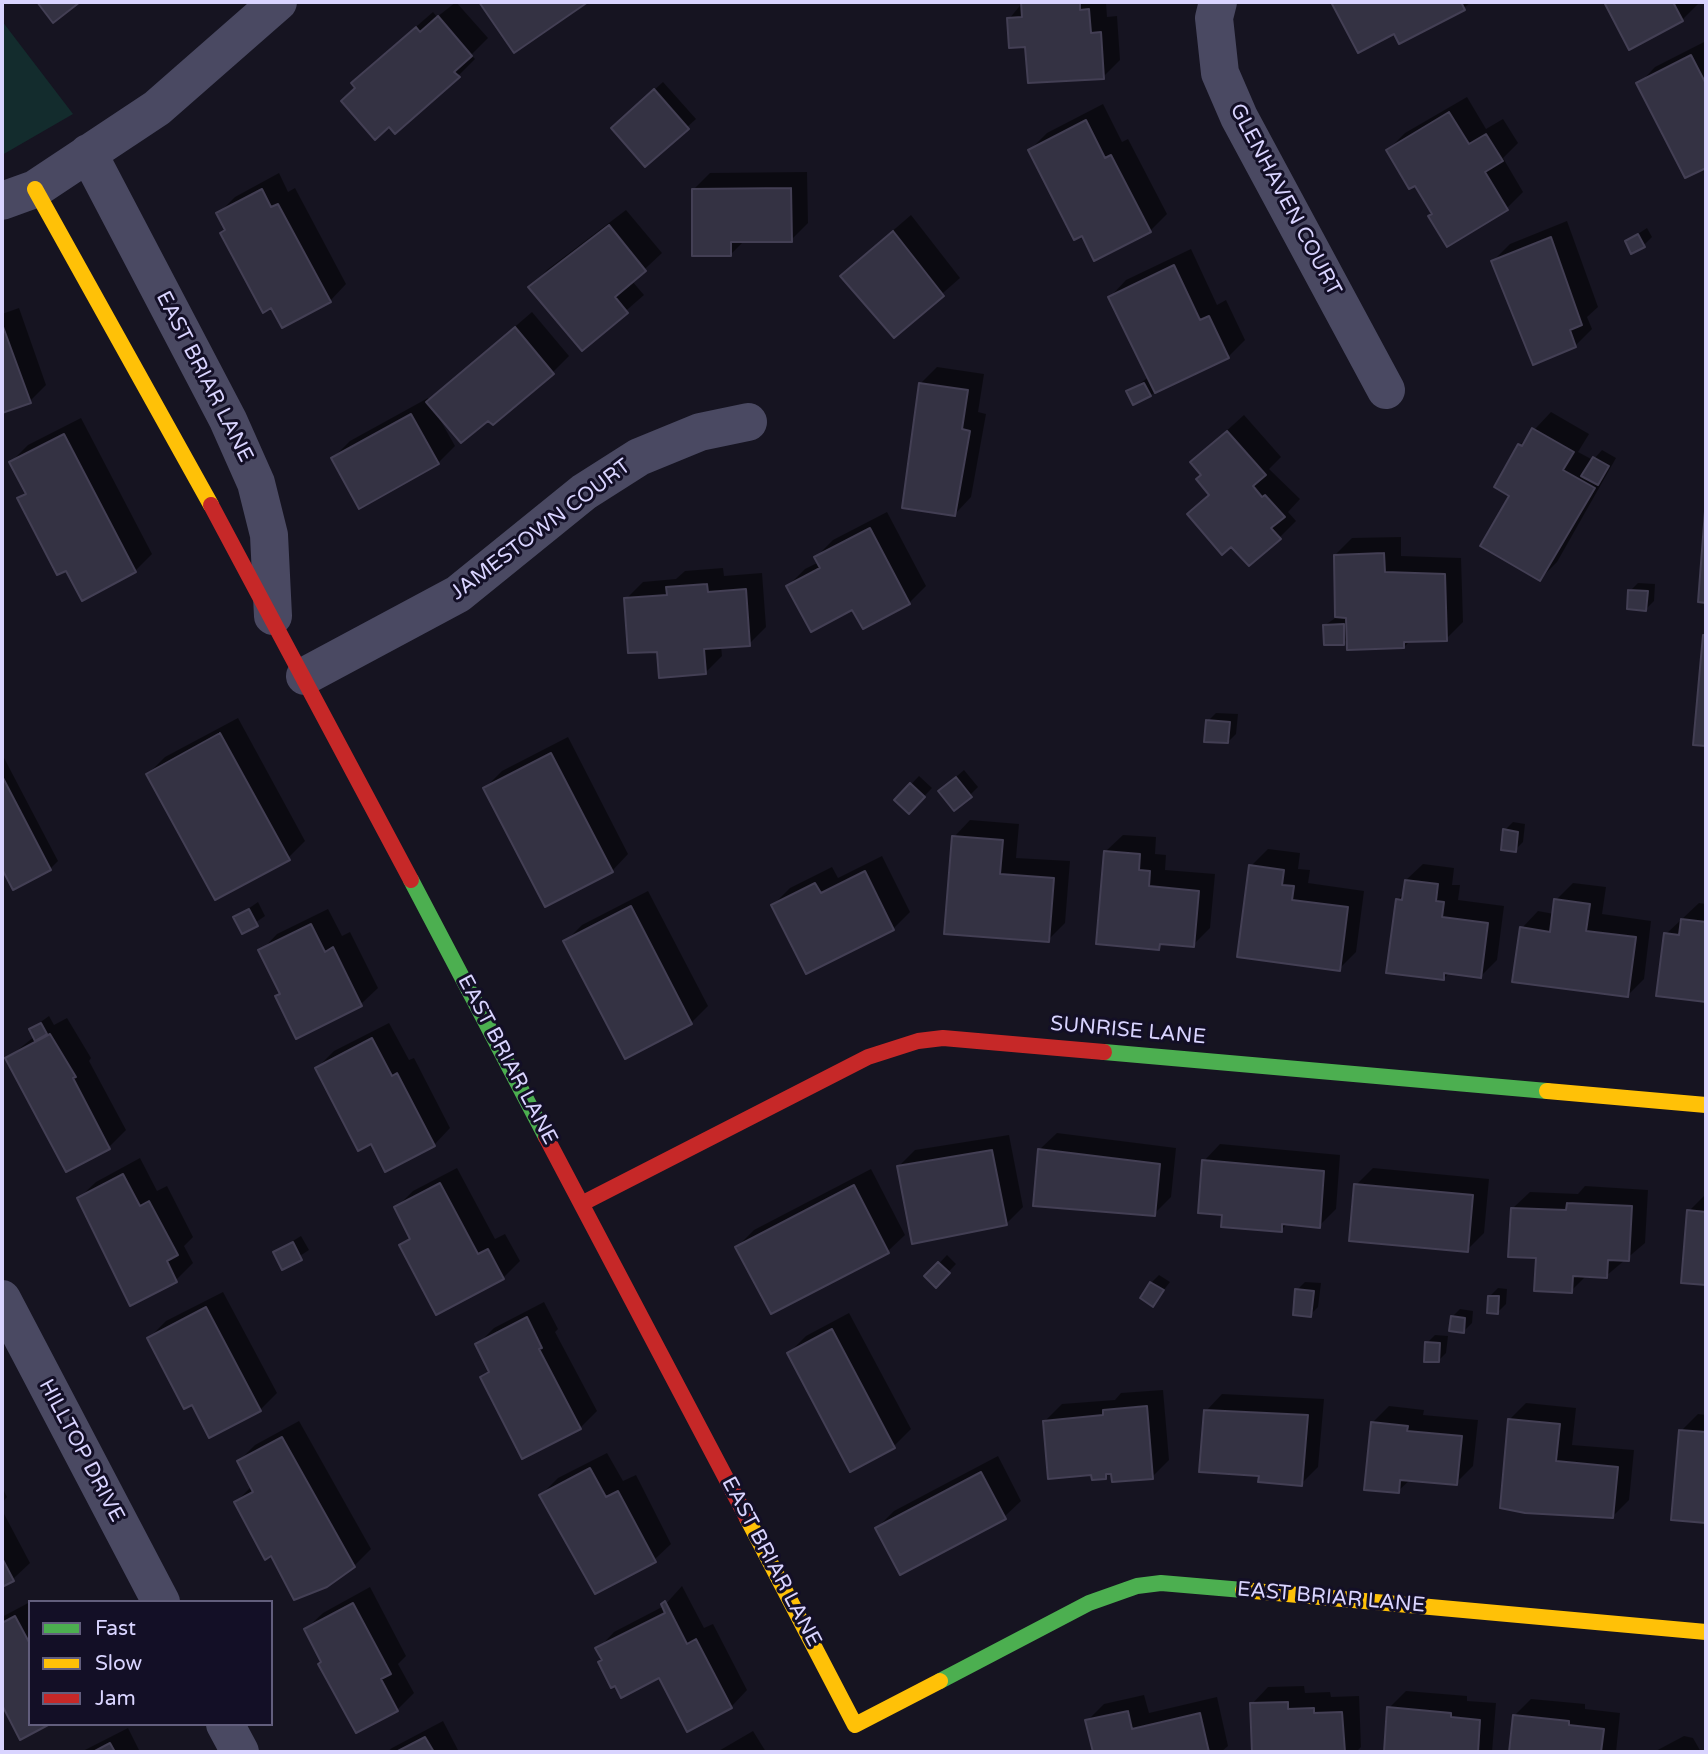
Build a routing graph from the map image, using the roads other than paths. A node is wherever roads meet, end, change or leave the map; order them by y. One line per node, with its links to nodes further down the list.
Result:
1 (278, 2): 3 (street)
2 (1218, 2): 5 (street, GLENHAVEN COURT)
3 (88, 153): 4 (street); 7 (street, EAST BRIAR LANE)
4 (18, 195): 7 (street, EAST BRIAR LANE)
5 (1386, 390)
6 (748, 422): 8 (street, JAMESTOWN COURT)
7 (273, 616): 8 (street, EAST BRIAR LANE)
8 (305, 676): 10 (street, EAST BRIAR LANE)
9 (1706, 1105): 10 (street, SUNRISE LANE)
10 (583, 1203): 13 (street, EAST BRIAR LANE)
11 (2, 1299): 12 (street, HILLTOP DRIVE)
12 (160, 1600)
13 (1706, 1632)
14 (226, 1726): 15 (street)
15 (240, 1752)

